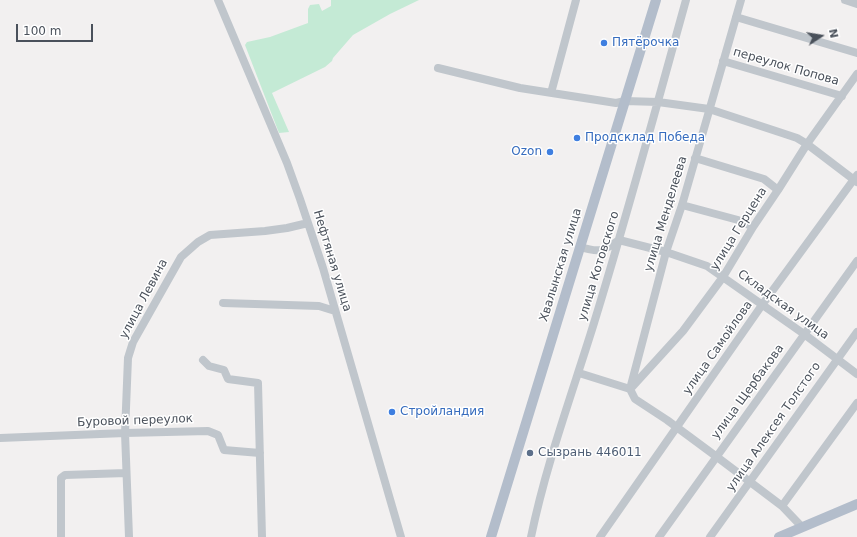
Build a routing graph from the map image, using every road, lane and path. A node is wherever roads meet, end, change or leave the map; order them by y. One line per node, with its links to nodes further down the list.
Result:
1 (218, 0): 23 (street, Нефтяная улица)
2 (576, 0): 13 (street)
3 (656, 0): 15 (main road, Хвалынская улица)
4 (686, 0): 16 (street, улица Котовского)
5 (741, 0): 8 (street, улица Менделеева)
6 (845, 0): 7 (street)
7 (857, 4)
8 (736, 17): 9 (street); 10 (street, улица Менделеева)
9 (857, 53)
10 (723, 61): 14 (street, переулок Попова); 17 (street, улица Менделеева)
11 (438, 68): 13 (street)
12 (857, 74): 14 (street, улица Герцена)
13 (551, 93): 15 (street)
14 (842, 96): 18 (street, улица Герцена)
15 (624, 101): 16 (street); 26 (main road, Хвалынская улица)
16 (658, 102): 17 (street); 25 (street, улица Котовского)
17 (709, 109): 18 (street); 19 (street, улица Менделеева)
18 (807, 144): 20 (street); 21 (street, улица Герцена)
19 (695, 158): 21 (street); 22 (street, улица Менделеева)
20 (856, 178): 31 (street, улица Самойлова)
21 (778, 190): 24 (street, улица Герцена)
22 (682, 205): 24 (street); 27 (street, улица Менделеева)
23 (308, 223): 32 (street, Нефтяная улица); 42 (street, улица Левина)
24 (753, 226): 29 (street, улица Герцена)
25 (619, 240): 26 (street); 27 (street, Складская улица); 37 (street, улица Котовского)
26 (580, 247): 55 (main road, Хвалынская улица)
27 (666, 252): 29 (street, Складская улица); 39 (street, улица Менделеева)
28 (857, 261): 34 (street, улица Щербакова)
29 (723, 277): 31 (street, Складская улица); 39 (street, улица Герцена)
30 (223, 303): 32 (street)
31 (762, 305): 34 (street, Складская улица); 41 (street, улица Самойлова)
32 (335, 311): 54 (street, Нефтяная улица)
33 (857, 332): 35 (street, улица Алексея Толстого)
34 (804, 334): 35 (street, Складская улица); 45 (street, улица Щербакова)
35 (837, 359): 38 (street, Складская улица); 47 (street, улица Алексея Толстого)
36 (203, 360): 44 (street)
37 (579, 373): 39 (street); 56 (street, улица Котовского)
38 (857, 374)
39 (630, 389): 41 (street)
40 (857, 403): 49 (street)
41 (677, 427): 45 (street); 57 (street, улица Самойлова)
42 (125, 433): 43 (street, Буровой переулок); 44 (street, Буровой переулок); 46 (street, улица Левина)
43 (0, 438)
44 (260, 453): 53 (street)
45 (717, 456): 47 (street); 58 (street, улица Щербакова)
46 (126, 473): 51 (street); 52 (street, улица Левина)
47 (750, 482): 49 (street); 59 (street, улица Алексея Толстого)
48 (857, 504): 50 (main road)
49 (782, 506): 50 (street)
50 (802, 527): 60 (main road)
51 (61, 537)
52 (128, 537)
53 (262, 537)
54 (401, 537)
55 (491, 537)
56 (531, 537)
57 (600, 537)
58 (659, 537)
59 (710, 537)
60 (779, 537)

